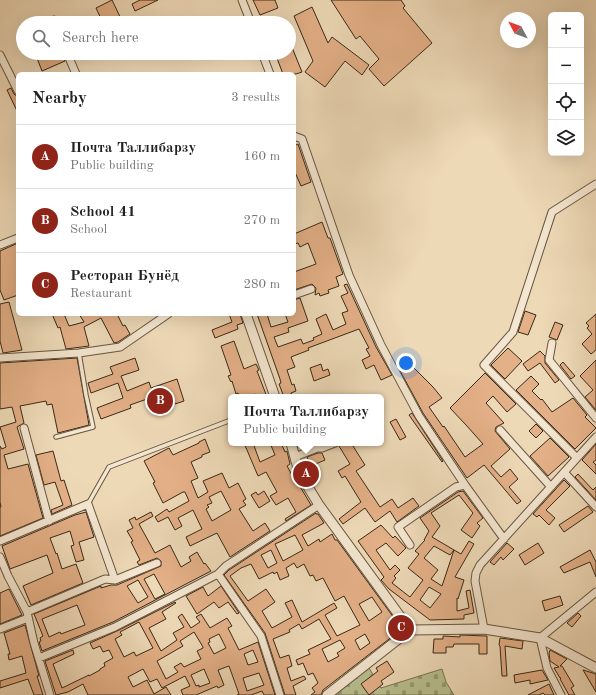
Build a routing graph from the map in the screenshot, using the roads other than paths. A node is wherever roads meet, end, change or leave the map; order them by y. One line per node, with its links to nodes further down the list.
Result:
1 (242, 0): 2 (street)
2 (248, 16)
3 (0, 55): 8 (street)
4 (71, 60): 6 (street)
5 (265, 60): 7 (street)
6 (75, 72)
7 (269, 72)
8 (16, 87)
9 (296, 137): 32 (street)
10 (596, 184): 30 (street)
11 (16, 239): 12 (street)
12 (0, 245)
13 (311, 289): 14 (street)
14 (296, 294)
15 (165, 316): 18 (street)
16 (247, 316): 20 (street)
17 (552, 343): 21 (street)
18 (80, 353): 19 (street); 25 (lane)
19 (0, 358)
20 (274, 394)
21 (596, 418)
22 (228, 421): 34 (lane)
23 (24, 428): 37 (street)
24 (500, 430): 33 (street)
25 (56, 437)
26 (596, 437): 30 (street)
27 (292, 446): 29 (street)
28 (328, 446): 29 (street)
29 (295, 457): 35 (street)
30 (577, 458): 31 (street)
31 (564, 472): 33 (street); 36 (street)
32 (465, 485): 38 (street); 40 (street)
33 (551, 487): 38 (street)
34 (88, 504): 37 (street); 44 (street)
35 (319, 505): 43 (street); 49 (street)
36 (596, 507)
37 (49, 521): 39 (street)
38 (504, 539): 48 (street)
39 (0, 541)
40 (410, 545)
41 (0, 557): 46 (street)
42 (157, 563): 44 (street)
43 (218, 574): 51 (street); 54 (street)
44 (115, 580): 46 (street)
45 (596, 592): 50 (street)
46 (27, 615): 47 (street); 51 (street)
47 (0, 629)
48 (484, 629): 49 (street); 50 (street)
49 (410, 630): 55 (street)
50 (540, 638): 52 (street); 56 (street)
51 (39, 658): 53 (street)
52 (596, 668)
53 (50, 695)
54 (280, 695)
55 (326, 695)
56 (561, 695)

